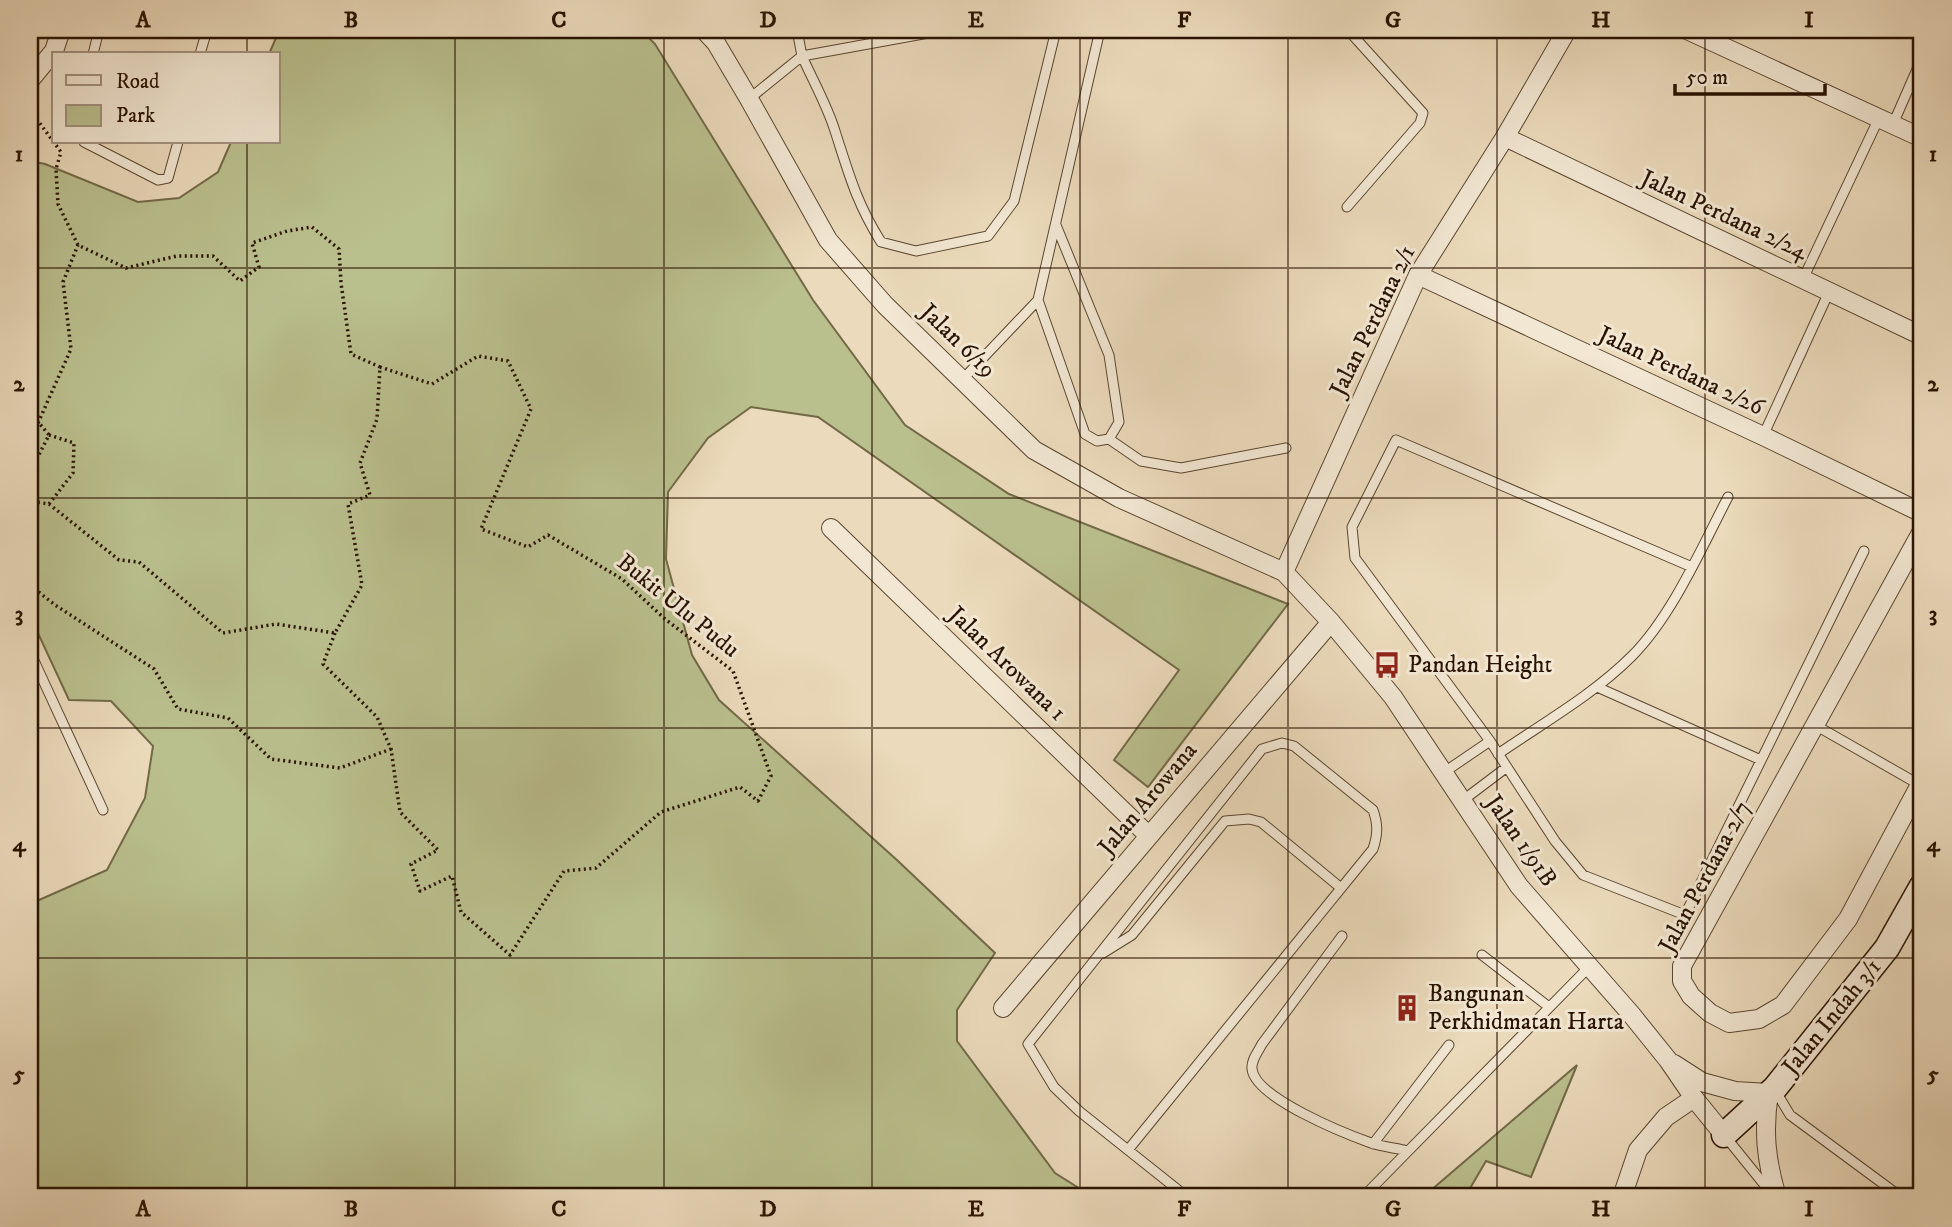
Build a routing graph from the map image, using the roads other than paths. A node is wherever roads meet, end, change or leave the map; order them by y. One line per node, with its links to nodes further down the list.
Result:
1 (61, 30): 12 (street)
2 (99, 30): 13 (lane)
3 (207, 30): 14 (lane)
4 (704, 30): 19 (street, Jalan 6/19)
5 (797, 30): 16 (lane)
6 (945, 30): 16 (lane)
7 (1056, 30): 16 (lane)
8 (1100, 30): 26 (lane)
9 (1348, 30): 25 (lane)
10 (1567, 30): 21 (street, Jalan Perdana 2/1)
11 (1687, 30): 20 (street)
12 (53, 52)
13 (94, 52)
14 (202, 52)
15 (52, 53): 18 (street)
16 (802, 56): 19 (lane)
17 (1922, 58): 20 (lane)
18 (30, 80)
19 (749, 99): 32 (street, Jalan 6/19)
20 (1886, 121): 22 (street); 28 (lane)
21 (1505, 137): 27 (street, Jalan Perdana 2/1); 28 (street, Jalan Perdana 2/24)
22 (1922, 138)
23 (88, 144): 24 (lane)
24 (176, 144)
25 (1348, 207)
26 (1056, 223): 30 (lane); 34 (lane)
27 (1418, 275): 33 (street, Jalan Perdana 2/26); 42 (street, Jalan Perdana 2/1)
28 (1803, 279): 29 (street, Jalan Perdana 2/24)
29 (1829, 292): 31 (street, Jalan Perdana 2/24); 33 (lane)
30 (1038, 300): 32 (lane); 34 (lane)
31 (1922, 336)
32 (963, 379): 42 (street, Jalan 6/19)
33 (1763, 436): 37 (street, Jalan Perdana 2/26)
34 (1109, 439): 35 (lane)
35 (1286, 448)
36 (1727, 497): 41 (lane)
37 (1922, 513)
38 (831, 528): 55 (street, Jalan Arowana 1)
39 (1922, 531): 46 (street, Jalan Perdana 2/7)
40 (1864, 551): 49 (lane)
41 (1692, 567): 45 (lane); 47 (lane)
42 (1284, 572): 43 (street, Jalan 1/91B)
43 (1331, 622): 51 (street, Jalan 1/91B); 55 (street, Jalan Arowana)
44 (30, 652): 54 (lane)
45 (1597, 687): 48 (lane); 49 (lane)
46 (1815, 725): 52 (lane); 52 (street, Jalan Perdana 2/7)
47 (1490, 741): 48 (lane); 51 (lane)
48 (1498, 754): 50 (lane)
49 (1761, 760): 50 (lane)
50 (1507, 767): 53 (lane)
51 (1443, 773): 53 (street, Jalan 1/91B)
52 (1921, 783)
53 (1462, 801): 61 (street, Jalan 1/91B)
54 (103, 810)
55 (1149, 836): 63 (street, Jalan Arowana)
56 (1922, 886): 66 (street, Jalan Indah 3/1)
57 (1341, 888): 60 (lane); 60 (lane); 70 (lane)
58 (1342, 936): 69 (lane)
59 (1482, 954): 62 (lane)
60 (1098, 956): 70 (lane)
61 (1590, 966): 62 (lane); 65 (street, Jalan 1/91B)
62 (1549, 1007): 71 (lane)
63 (1003, 1008)
64 (1448, 1045): 69 (lane)
65 (1668, 1060): 66 (street); 67 (street, Jalan 1/91B)
66 (1772, 1091): 68 (street, Jalan Indah 3/1); 75 (street); 76 (lane)
67 (1694, 1098): 68 (street, Jalan 1/91B); 74 (street)
68 (1724, 1135): 75 (lane)
69 (1373, 1144): 71 (lane)
70 (1128, 1150): 72 (lane)
71 (1408, 1151): 73 (lane)
72 (1187, 1197)
73 (1363, 1197)
74 (1622, 1197)
75 (1776, 1197)
76 (1901, 1197)

